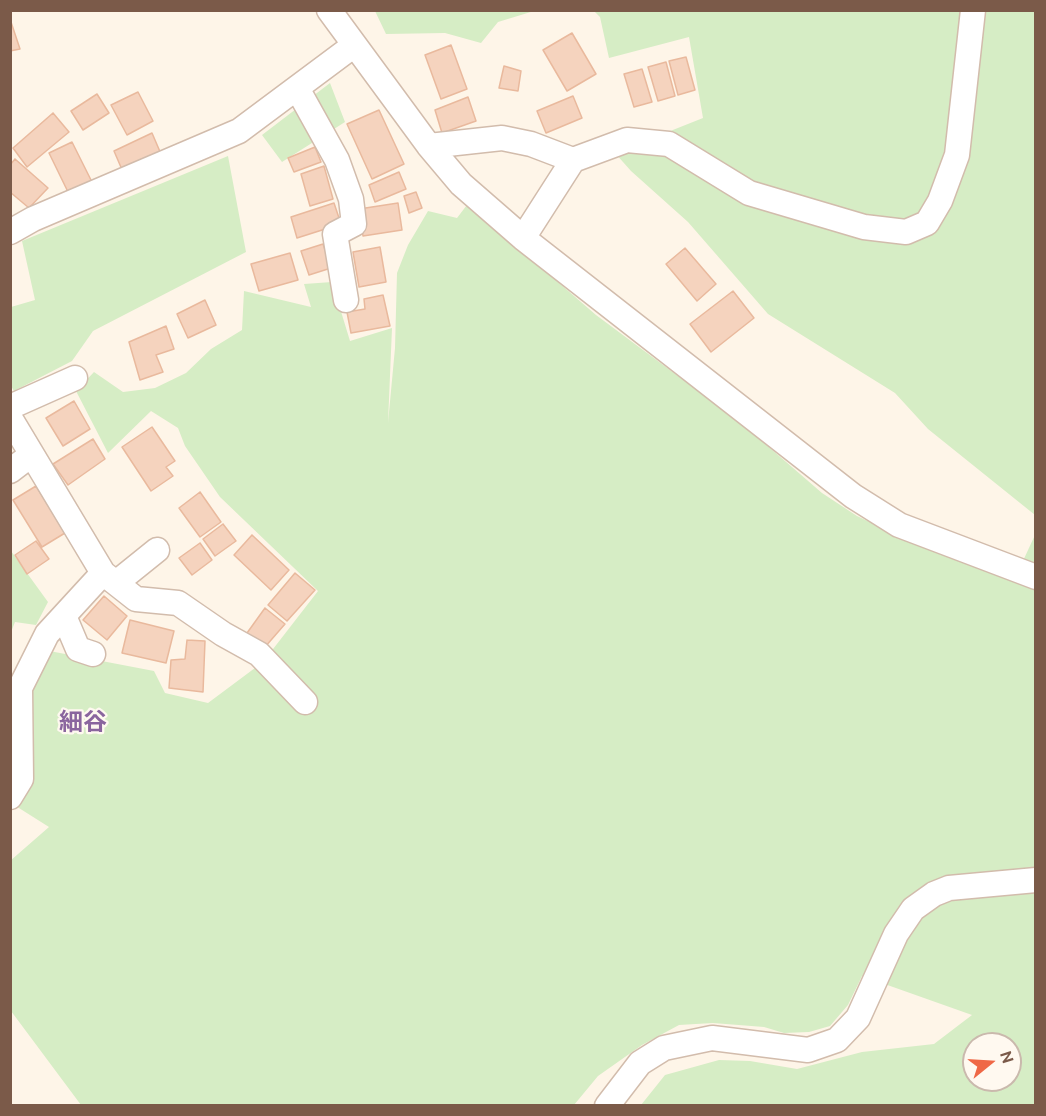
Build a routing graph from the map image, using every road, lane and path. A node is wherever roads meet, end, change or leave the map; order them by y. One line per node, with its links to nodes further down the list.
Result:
1 (329, 10): 3 (street)
2 (973, 10): 6 (street)
3 (353, 46): 4 (street); 5 (street)
4 (297, 88): 7 (street); 9 (street)
5 (429, 146): 6 (street); 8 (street)
6 (573, 160): 8 (street)
7 (10, 232)
8 (523, 238): 16 (street)
9 (346, 300)
10 (75, 378): 11 (street)
11 (10, 407)
12 (10, 418): 13 (street)
13 (31, 455): 14 (street); 17 (street)
14 (10, 471)
15 (157, 550): 17 (street)
16 (1035, 577)
17 (110, 578): 18 (street); 20 (street)
18 (64, 616): 19 (street); 21 (street)
19 (93, 654)
20 (305, 702)
21 (10, 797)
22 (1035, 880): 23 (street)
23 (607, 1106)

